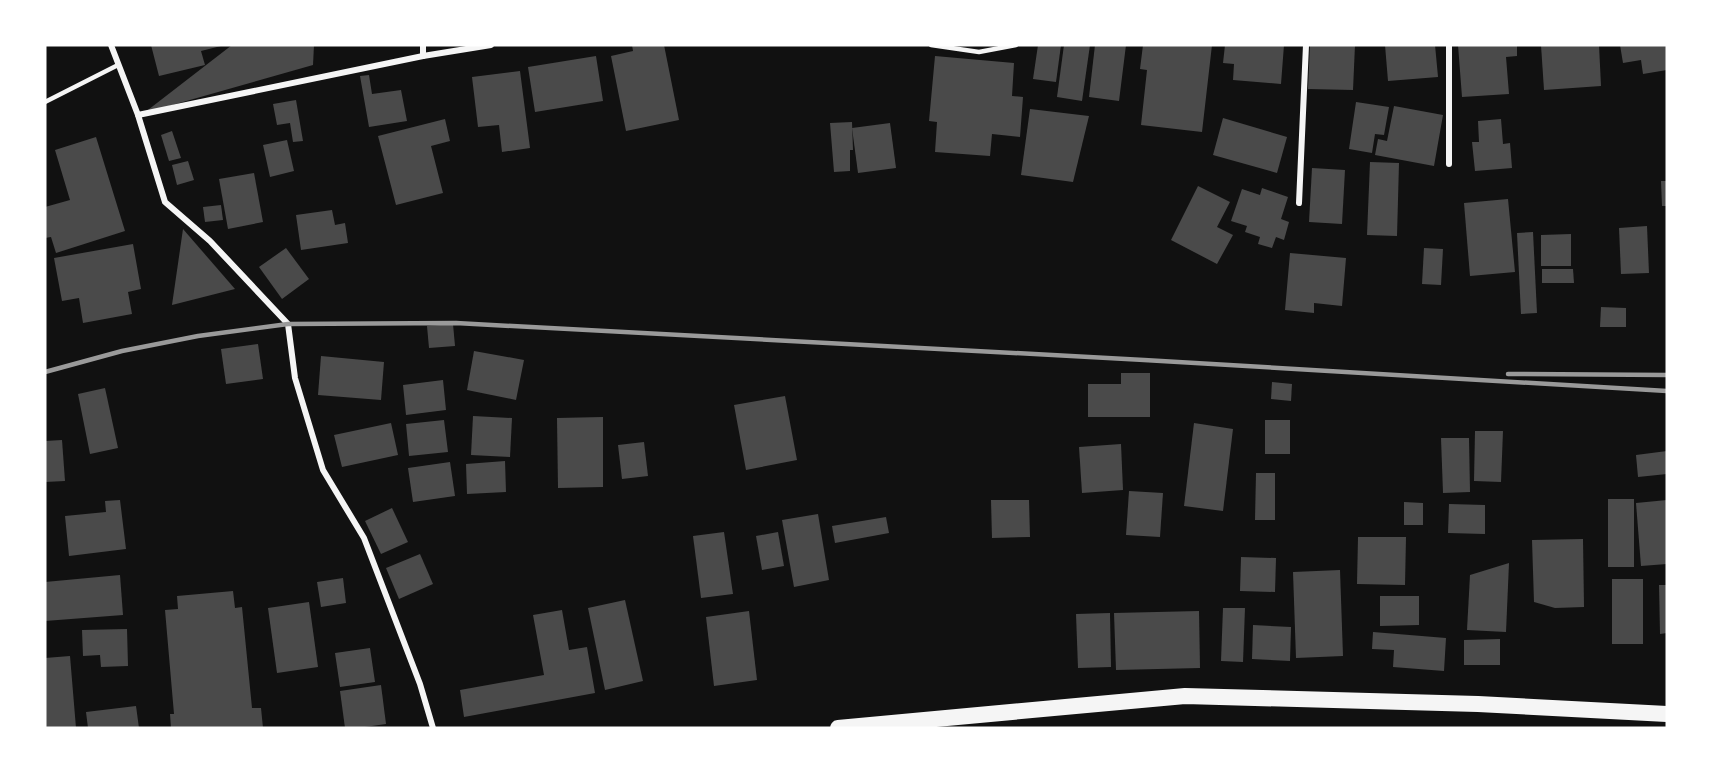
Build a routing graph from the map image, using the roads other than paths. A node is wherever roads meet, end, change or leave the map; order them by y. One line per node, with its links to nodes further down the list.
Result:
1 (111, 45): 9 (street)
2 (423, 45): 8 (street)
3 (491, 45): 8 (street)
4 (931, 45): 5 (lane)
5 (1016, 45)
6 (1306, 45): 13 (street)
7 (1449, 45): 12 (street)
8 (423, 56): 11 (street)
9 (118, 65): 10 (lane); 11 (street)
10 (45, 102)
11 (138, 115): 15 (street)
12 (1449, 164)
13 (1299, 203)
14 (1667, 714): 16 (highway)
15 (433, 728)
16 (838, 728)

